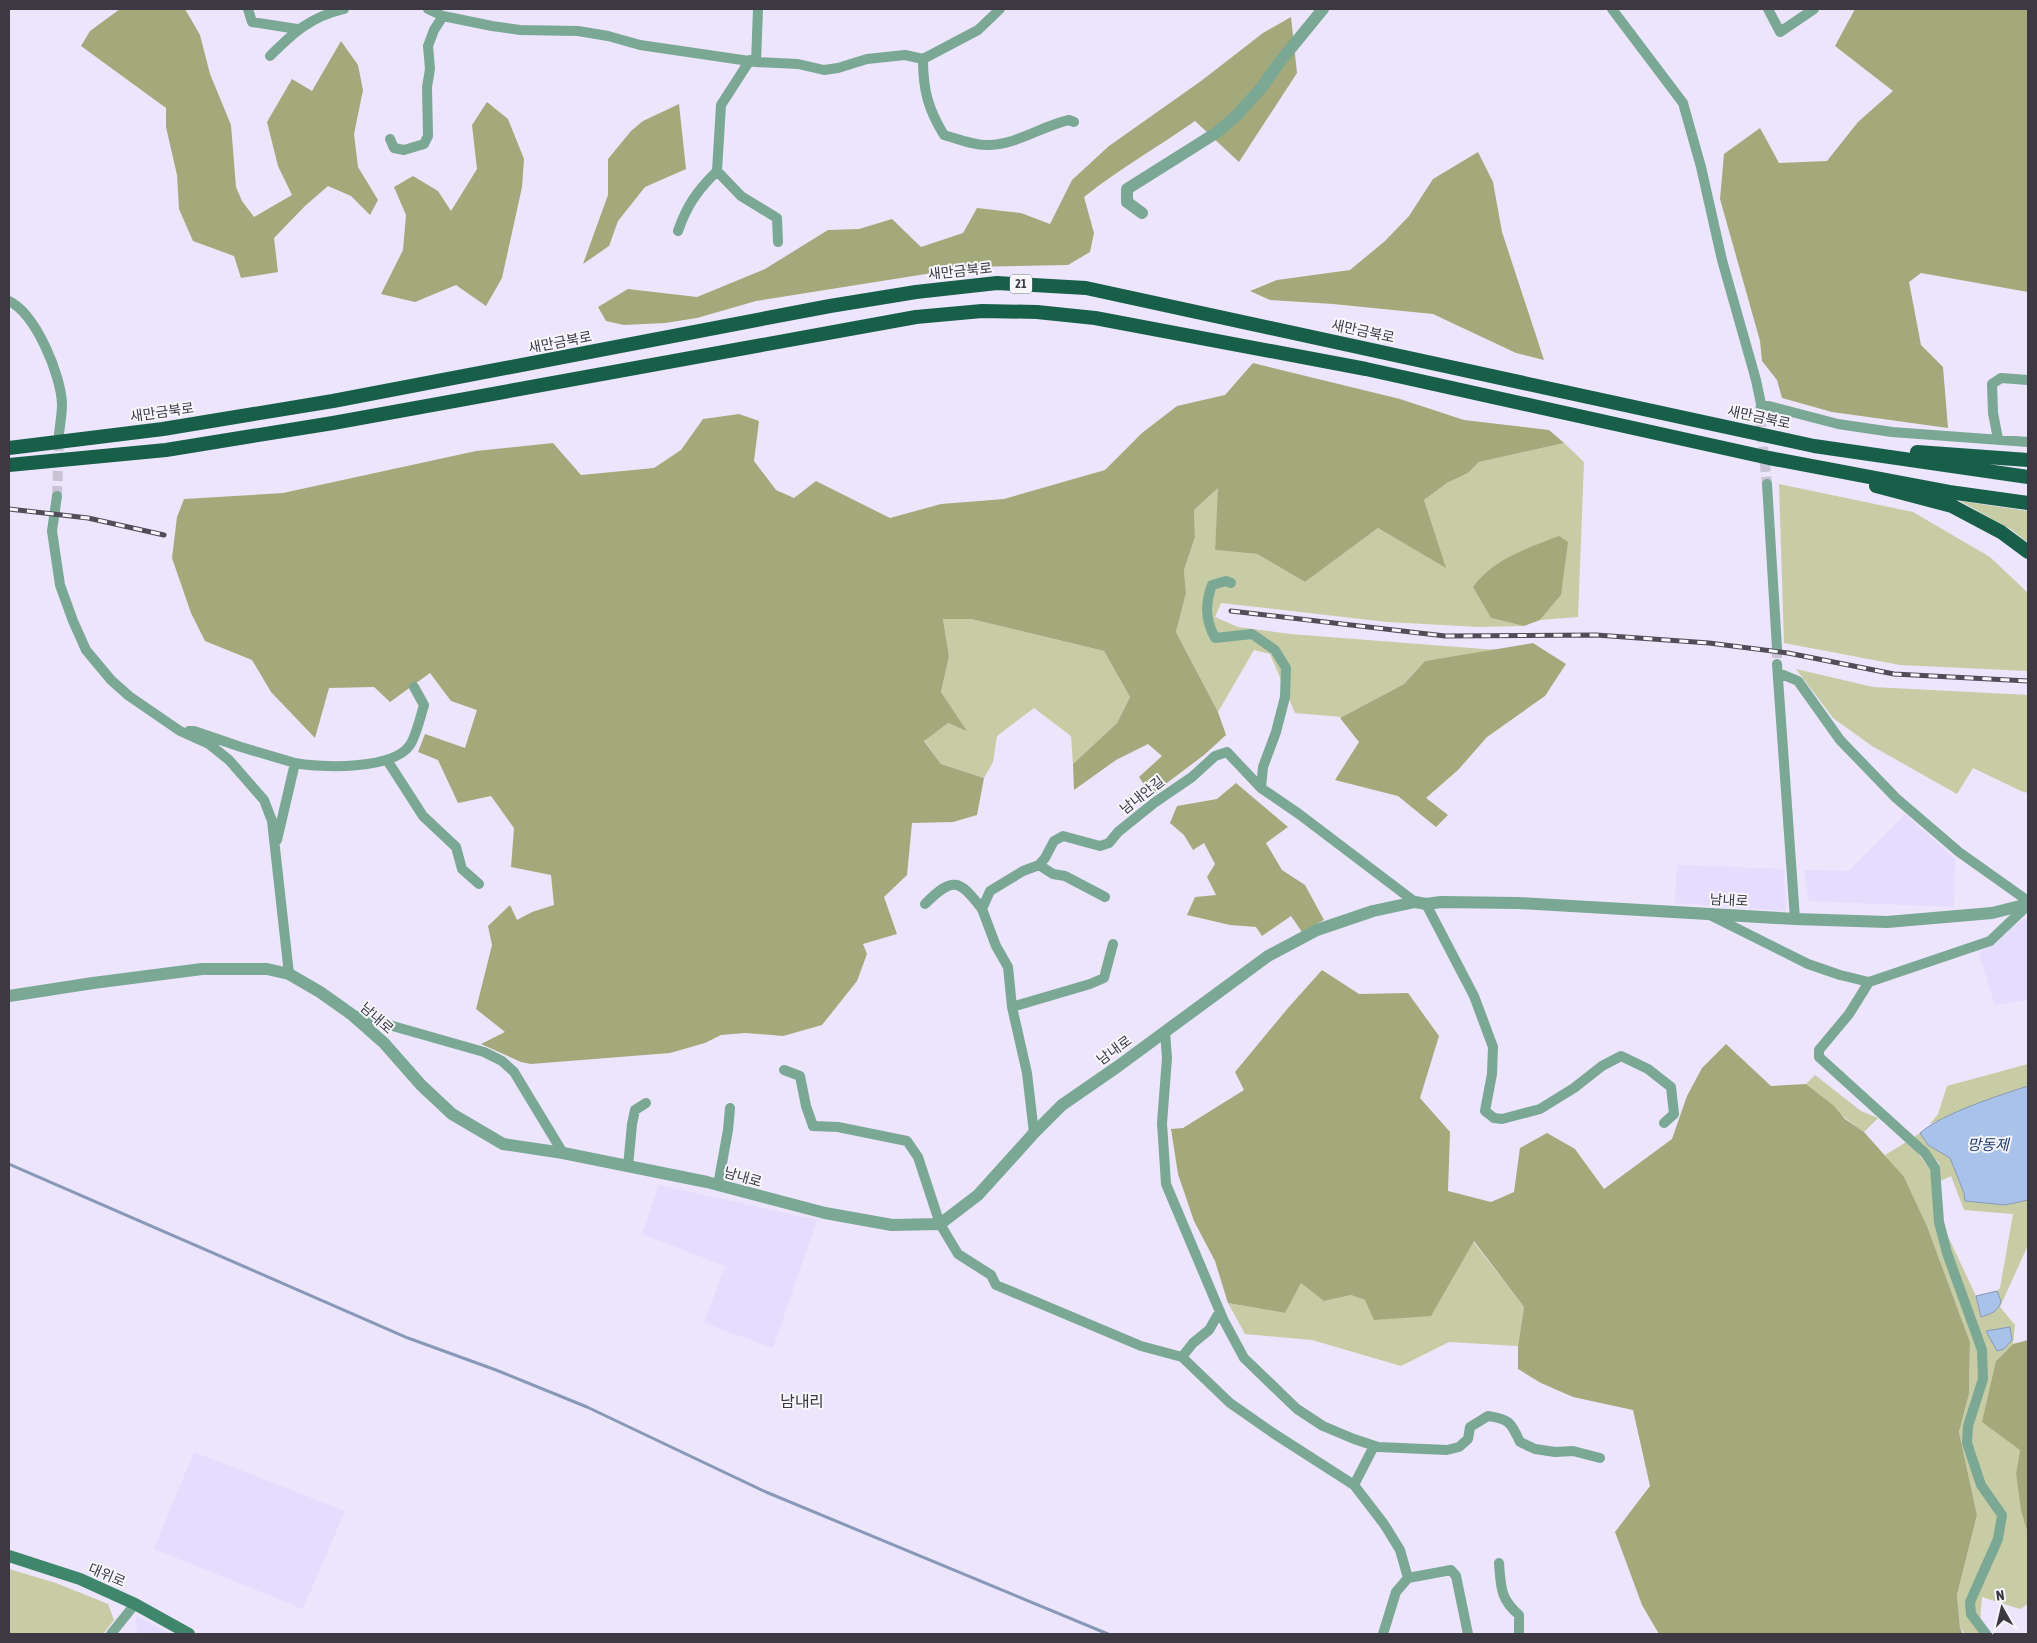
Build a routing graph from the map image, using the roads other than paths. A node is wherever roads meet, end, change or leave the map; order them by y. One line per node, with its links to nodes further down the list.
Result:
1 (248, 9): 11 (street)
2 (344, 9): 11 (street)
3 (428, 9): 10 (street)
4 (758, 9): 14 (street)
5 (1000, 9): 13 (street)
6 (1323, 9): 18 (street)
7 (1612, 9): 23 (street)
8 (1768, 9): 9 (street)
9 (1814, 9)
10 (444, 16): 14 (street); 16 (street)
11 (297, 29): 12 (street)
12 (270, 56)
13 (924, 60): 14 (street); 15 (street)
14 (753, 61): 17 (street)
15 (1074, 122)
16 (390, 139)
17 (717, 171): 19 (street); 20 (street)
18 (1142, 213)
19 (678, 231)
20 (778, 242)
21 (9, 301): 25 (street)
22 (2028, 380): 26 (street)
23 (1761, 404): 24 (street); 26 (street)
24 (1760, 418)
25 (59, 434)
26 (1998, 439): 27 (street)
27 (2028, 442)
28 (1814, 446): 29 (highway, 새만금북로 / 21); 31 (highway); 33 (highway, 새만금북로 / 21)
29 (9, 448)
30 (1769, 458): 32 (highway, 21); 36 (highway, 21); 37 (highway)
31 (2028, 460)
32 (9, 465)
33 (2028, 477)
34 (1767, 484): 39 (street)
35 (57, 496): 41 (street)
36 (2028, 503)
37 (2028, 552)
38 (1231, 583): 44 (street)
39 (1777, 648)
40 (414, 687): 42 (street)
41 (180, 731): 43 (street); 45 (street)
42 (387, 760): 43 (street); 47 (street)
43 (295, 763): 45 (street)
44 (1261, 788): 46 (street, 남내안길); 49 (street, 남내안길)
45 (275, 852): 56 (street)
46 (1038, 865): 48 (street); 52 (street)
47 (479, 884)
48 (1105, 898)
49 (1420, 903): 53 (street, 남내로); 61 (street, 남내로); 65 (street)
50 (2028, 903): 54 (street, 남내로); 54 (street); 57 (street)
51 (925, 904): 52 (street)
52 (982, 909): 59 (street)
53 (1707, 914): 54 (street, 남내로); 57 (street)
54 (1795, 919)
55 (1114, 944): 59 (street)
56 (289, 974): 58 (street, 남내로); 60 (street, 남내로)
57 (1869, 982): 85 (street)
58 (9, 996)
59 (1012, 1007): 66 (street)
60 (351, 1014): 67 (street, 남내로); 67 (street)
61 (1165, 1032): 66 (street, 남내로); 71 (street)
62 (784, 1070): 70 (street)
63 (646, 1103): 68 (street)
64 (730, 1108): 69 (street)
65 (1664, 1123)
66 (1034, 1133): 70 (street, 남내로)
67 (563, 1153): 68 (street, 남내로)
68 (628, 1167): 69 (street, 남내로)
69 (718, 1185): 70 (street, 남내로)
70 (940, 1224): 72 (street)
71 (1220, 1311): 72 (street); 73 (street)
72 (1182, 1357): 75 (street)
73 (1374, 1446): 74 (street); 75 (street)
74 (1600, 1458)
75 (1354, 1485): 78 (street)
76 (9, 1556): 79 (main road, 대위로)
77 (1500, 1563): 84 (street)
78 (1408, 1578): 82 (street); 83 (street)
79 (135, 1604): 80 (street); 81 (main road, 대위로)
80 (112, 1634)
81 (189, 1634)
82 (1383, 1634)
83 (1468, 1634)
84 (1519, 1634)
85 (1986, 1634)

